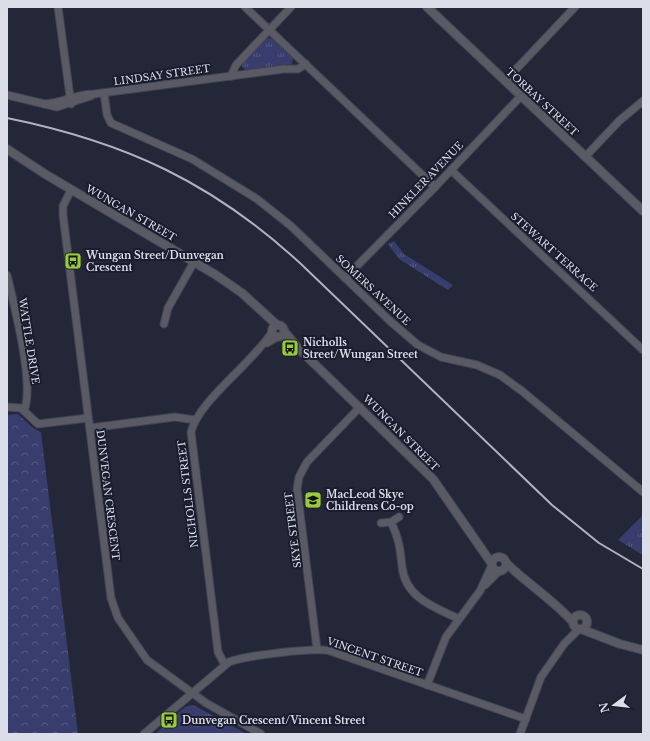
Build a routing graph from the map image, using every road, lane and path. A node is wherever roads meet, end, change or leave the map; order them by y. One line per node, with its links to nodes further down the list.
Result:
1 (58, 7): 13 (street)
2 (245, 7): 6 (street)
3 (291, 7): 6 (street)
4 (429, 7): 9 (street, TORBAY STREET)
5 (575, 7): 9 (street)
6 (269, 30): 7 (street); 8 (street)
7 (303, 62): 8 (street, LINDSAY STREET); 18 (street)
8 (231, 76): 10 (street, LINDSAY STREET)
9 (505, 81): 12 (street, TORBAY STREET)
10 (104, 93): 13 (street, LINDSAY STREET); 23 (street, SOMERS AVENUE)
11 (7, 95): 13 (street, LINDSAY STREET)
12 (521, 96): 16 (street, TORBAY STREET); 17 (street, HINKLER AVENUE)
13 (71, 100)
14 (643, 101): 16 (street)
15 (7, 149): 19 (street, WUNGAN STREET)
16 (585, 156): 20 (street, TORBAY STREET)
17 (451, 170): 18 (street, HINKLER AVENUE); 26 (street, STEWART TERRACE)
18 (435, 187): 23 (street, HINKLER AVENUE)
19 (71, 190): 21 (street, WUNGAN STREET); 30 (street, DUNVEGAN CRESCENT)
20 (643, 211)
21 (194, 262): 24 (street); 25 (street, WUNGAN STREET)
22 (7, 275): 29 (street, WATTLE DRIVE)
23 (345, 278): 33 (street, SOMERS AVENUE)
24 (164, 324)
25 (277, 332): 28 (street, WUNGAN STREET); 31 (street, NICHOLLS STREET)
26 (643, 350)
27 (7, 407): 29 (street)
28 (360, 407): 37 (street, WUNGAN STREET); 48 (street, SKYE STREET)
29 (24, 410): 30 (street)
30 (88, 418): 32 (street, DUNVEGAN CRESCENT)
31 (195, 420): 32 (street); 50 (street, NICHOLLS STREET)
32 (90, 428): 52 (street, DUNVEGAN CRESCENT)
33 (643, 492)
34 (399, 517): 35 (street)
35 (391, 522): 36 (street); 44 (street)
36 (381, 523)
37 (478, 544): 38 (street, WUNGAN STREET); 40 (street, WUNGAN STREET)
38 (499, 556): 39 (street, WUNGAN STREET); 40 (street)
39 (506, 563): 40 (street); 41 (street, WUNGAN STREET)
40 (496, 568): 41 (street, WUNGAN STREET); 44 (street)
41 (526, 582): 42 (street, WUNGAN STREET)
42 (559, 606): 43 (street, WUNGAN STREET); 46 (street, WUNGAN STREET)
43 (579, 614): 45 (street); 46 (street)
44 (459, 619): 51 (street)
45 (587, 621): 46 (street); 47 (street, WUNGAN STREET)
46 (577, 626): 47 (street, WUNGAN STREET); 53 (street)
47 (608, 639): 49 (street, WUNGAN STREET)
48 (317, 649): 50 (street, VINCENT STREET); 51 (street, VINCENT STREET)
49 (643, 650)
50 (225, 665): 52 (street, VINCENT STREET)
51 (427, 685): 53 (street, VINCENT STREET)
52 (191, 694): 54 (street, VINCENT STREET); 55 (street, DUNVEGAN CRESCENT)
53 (526, 719): 56 (street)
54 (144, 734)
55 (261, 734)
56 (520, 734)

